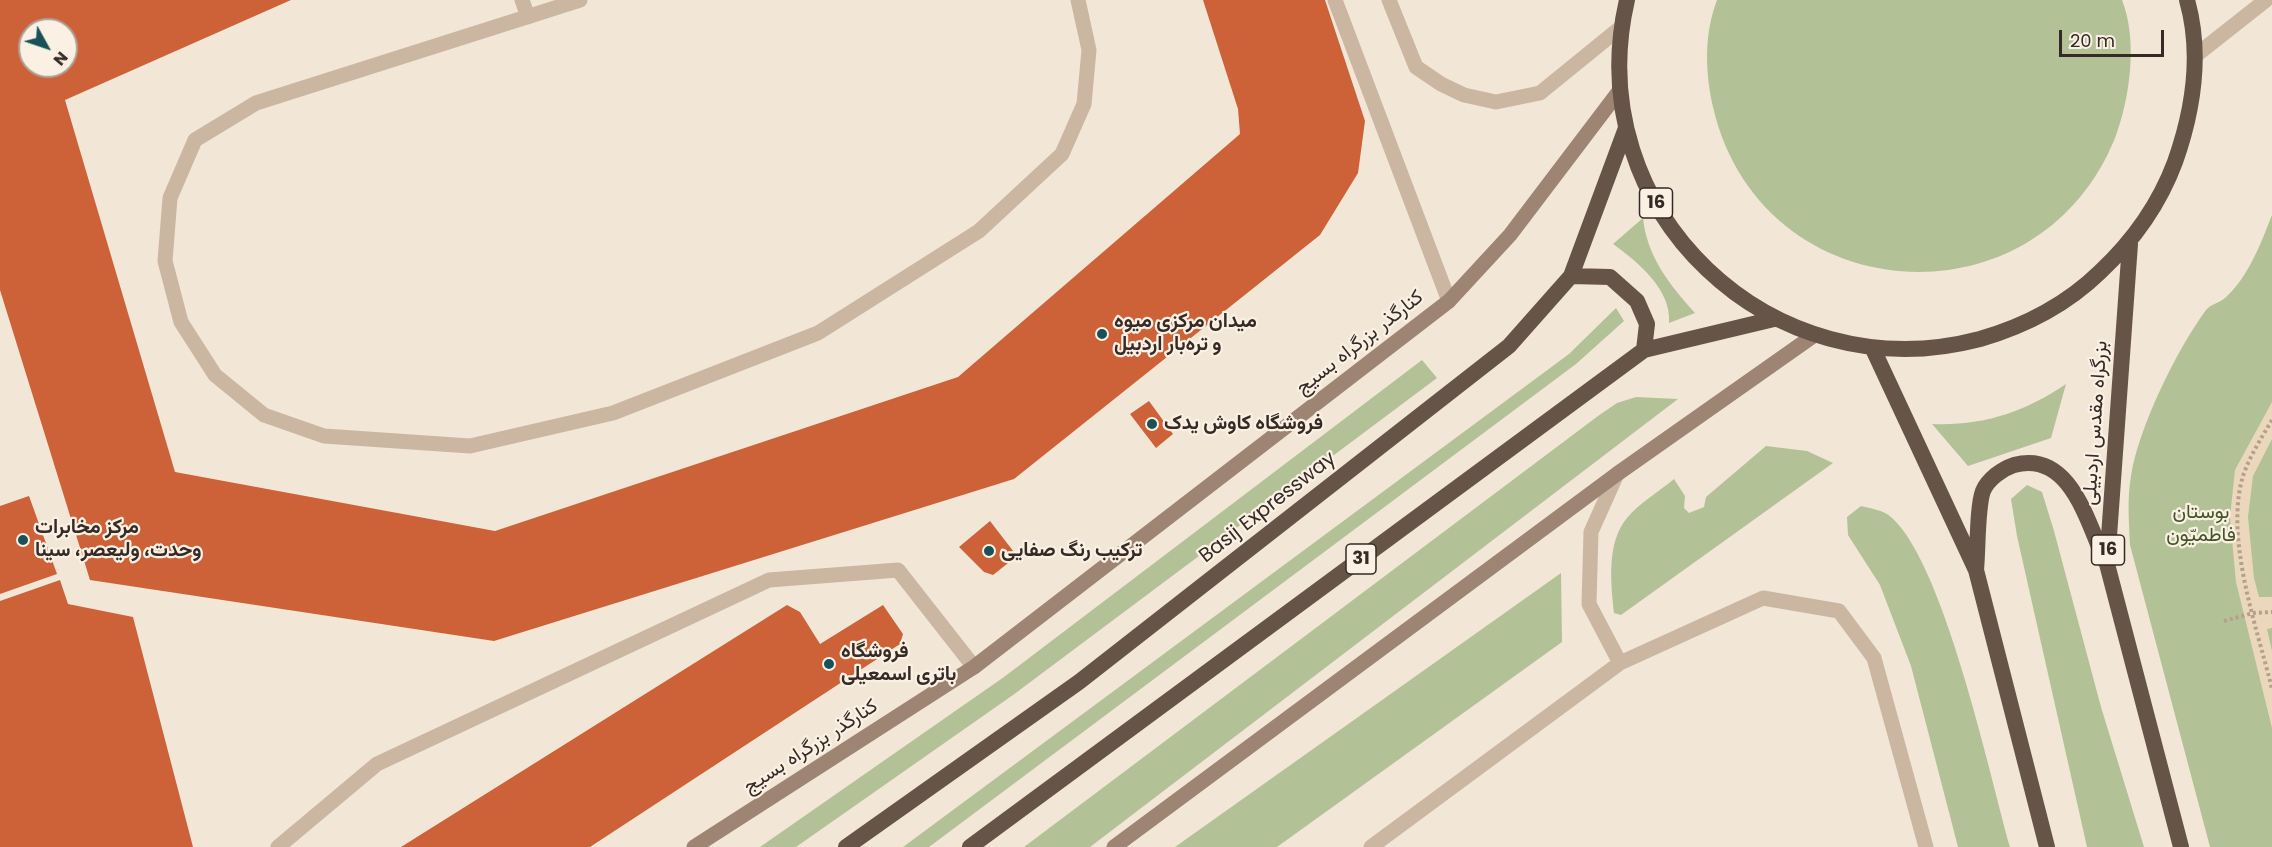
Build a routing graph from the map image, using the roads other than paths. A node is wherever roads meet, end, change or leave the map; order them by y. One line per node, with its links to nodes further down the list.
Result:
1 (522, 0): 9 (street)
2 (580, 0): 9 (street)
3 (1078, 0): 9 (street)
4 (1335, 0): 16 (street)
5 (1389, 0): 10 (street)
6 (1627, 0): 10 (highway, 16)
7 (2266, 0): 11 (street)
8 (2192, 5): 11 (highway, 16)
9 (528, 17)
10 (1620, 28): 12 (highway, 16)
11 (2195, 56): 14 (highway, 16)
12 (1620, 90): 13 (highway, 16); 16 (main road, کنارگذر بزرگراه بسیج)
13 (1626, 128): 15 (highway, Basij Expressway); 17 (highway, 16)
14 (2130, 244): 19 (highway, 16); 22 (highway, بزرگراه مقدس اردبیلی / 16)
15 (1571, 276): 20 (highway); 28 (highway, Basij Expressway)
16 (1449, 301): 25 (main road, کنارگذر بزرگراه بسیج)
17 (1774, 319): 18 (highway, 16); 20 (highway, 31)
18 (1813, 336): 19 (highway, 16); 21 (main road)
19 (1873, 349): 23 (highway)
20 (1644, 350): 29 (highway, 31)
21 (1617, 474): 24 (street); 30 (main road)
22 (2107, 564): 23 (highway); 34 (highway, بزرگراه مقدس اردبیلی / 16)
23 (1976, 570): 33 (highway)
24 (1620, 663): 31 (street); 32 (street)
25 (974, 667): 26 (street); 27 (main road, کنارگذر بزرگراه بسیج)
26 (278, 847)
27 (694, 847)
28 (846, 847)
29 (970, 847)
30 (1114, 847)
31 (1371, 847)
32 (1926, 847)
33 (2048, 847)
34 (2181, 847)

